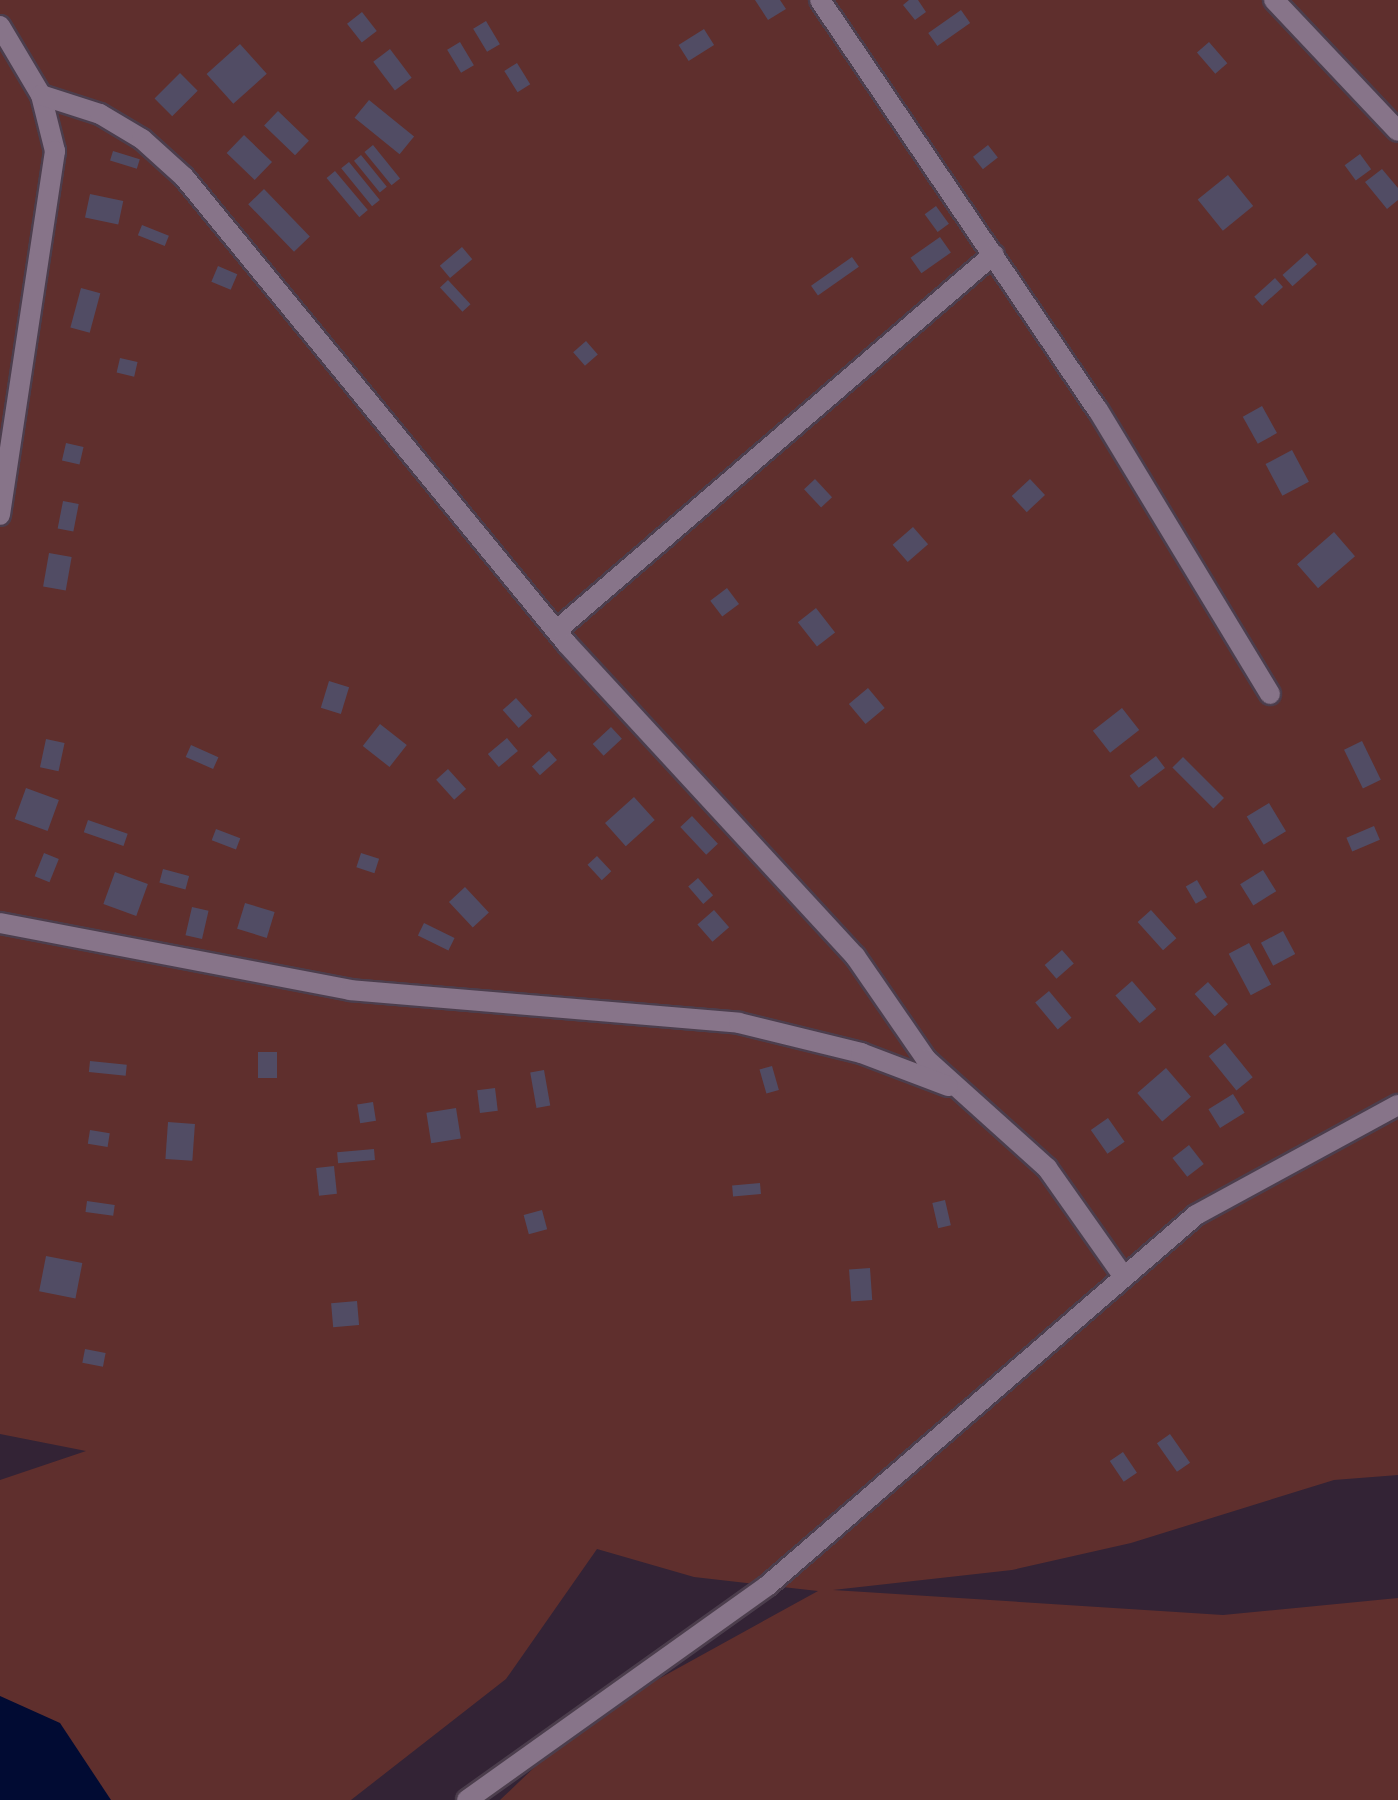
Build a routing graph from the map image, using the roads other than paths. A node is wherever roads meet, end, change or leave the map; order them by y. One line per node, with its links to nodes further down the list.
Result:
1 (820, 0): 6 (lane)
2 (1274, 0): 5 (lane)
3 (0, 26): 4 (lane)
4 (41, 96): 7 (lane); 8 (lane)
5 (1398, 131)
6 (994, 254): 8 (lane); 9 (lane)
7 (0, 515)
8 (557, 630): 11 (lane)
9 (1270, 694)
10 (0, 923): 11 (lane)
11 (954, 1088): 13 (lane)
12 (1398, 1105): 13 (lane)
13 (1124, 1277): 14 (lane)
14 (467, 1800)

